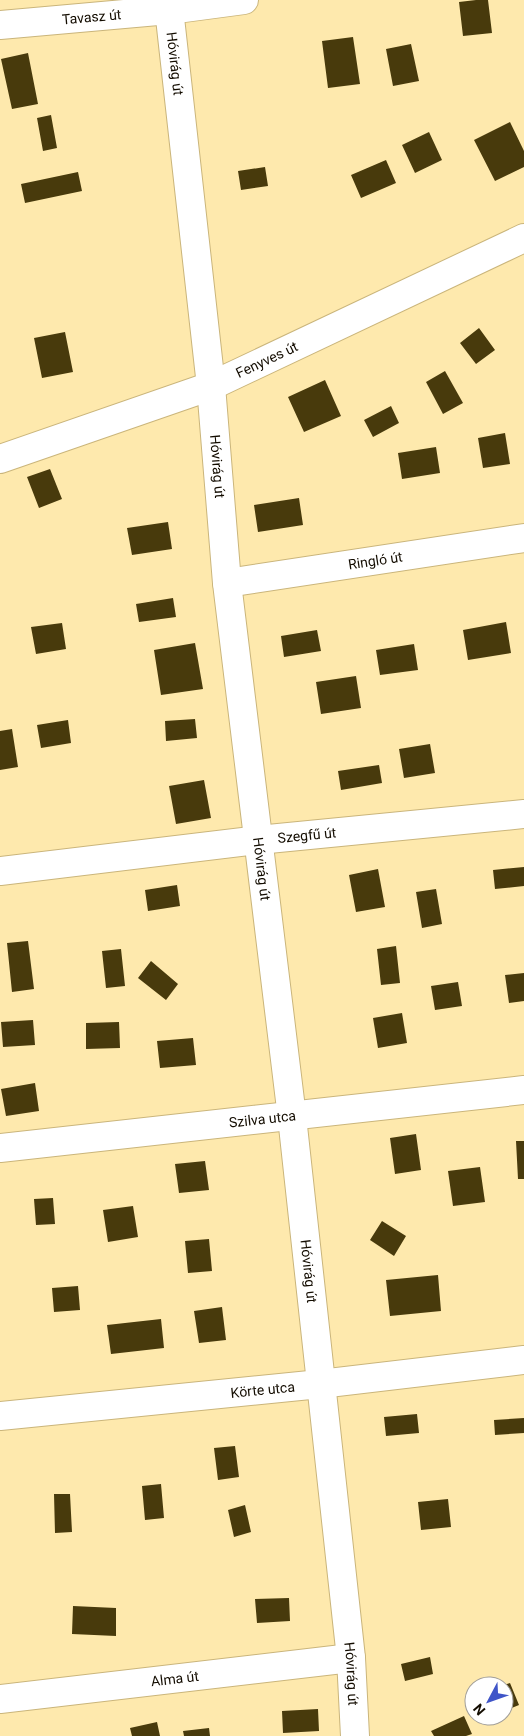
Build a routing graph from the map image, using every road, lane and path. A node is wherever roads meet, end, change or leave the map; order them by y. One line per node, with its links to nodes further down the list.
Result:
1 (244, 0): 2 (street, Tavasz út)
2 (169, 5): 3 (street, Tavasz út); 5 (street, Hóvirág út)
3 (0, 25)
4 (524, 238): 5 (street, Fenyves út)
5 (210, 386): 6 (street, Fenyves út); 8 (street, Hóvirág út)
6 (0, 459)
7 (524, 538): 8 (street, Ringló út)
8 (227, 583): 10 (street, Hóvirág út)
9 (524, 814): 10 (street, Szegfű út)
10 (258, 840): 11 (street, Szegfű út); 13 (street, Hóvirág út)
11 (0, 871)
12 (524, 1090): 13 (street, Szilva utca)
13 (292, 1117): 14 (street, Szilva utca); 16 (street, Hóvirág út)
14 (0, 1148)
15 (524, 1360): 16 (street, Körte utca)
16 (320, 1384): 17 (street, Körte utca); 18 (street, Hóvirág út)
17 (0, 1416)
18 (351, 1658): 19 (street, Alma út); 20 (street, Hóvirág út)
19 (0, 1699)
20 (355, 1736)

